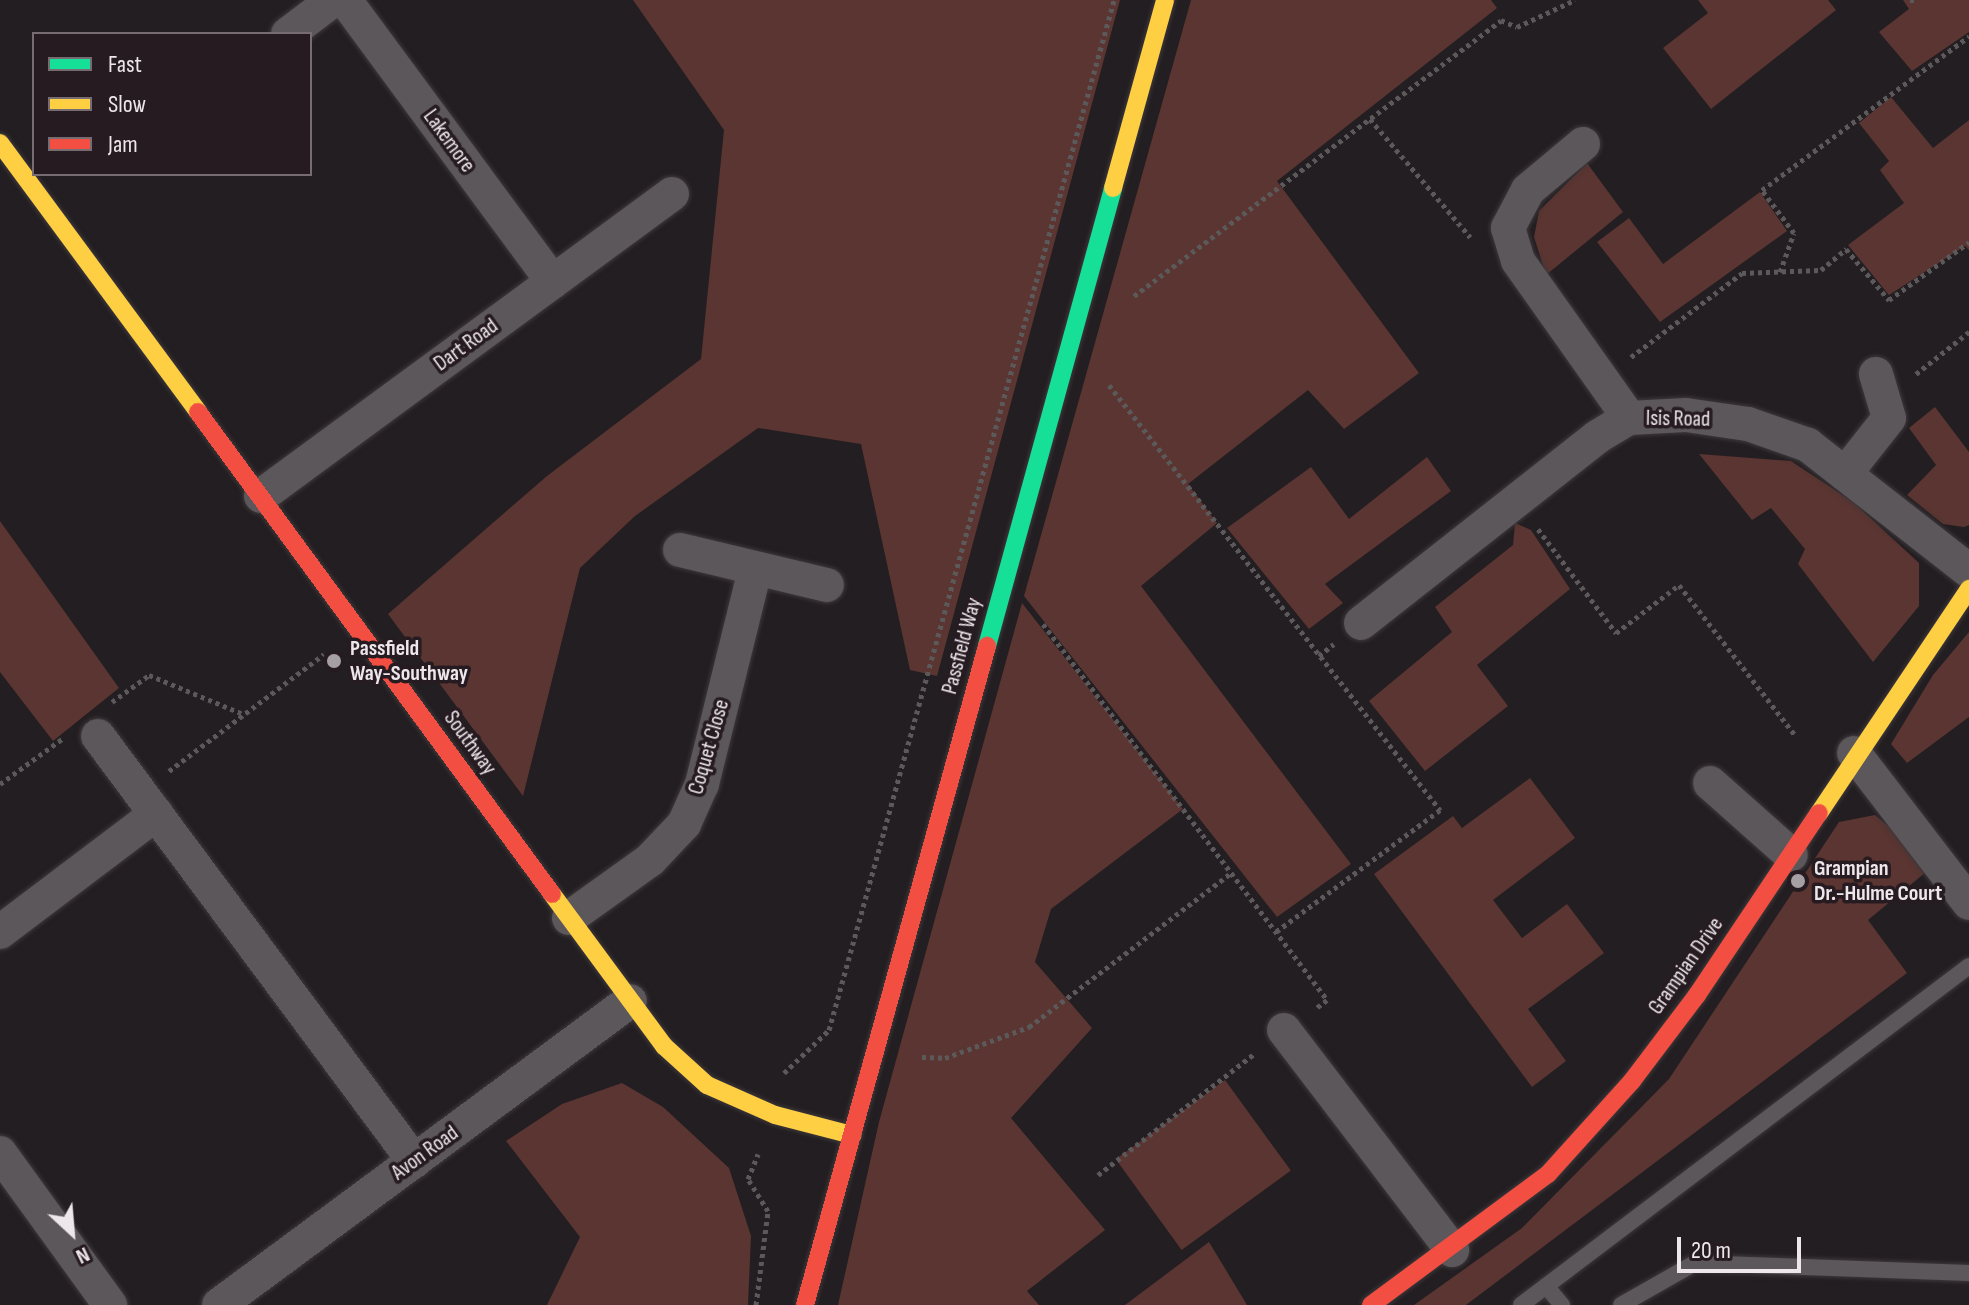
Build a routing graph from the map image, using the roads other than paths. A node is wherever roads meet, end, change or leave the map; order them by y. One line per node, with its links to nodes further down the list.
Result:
1 (333, 0): 4 (street)
2 (345, 0): 8 (street, Lakemore)
3 (1165, 0): 30 (street, Passfield Way)
4 (291, 32)
5 (0, 143): 12 (street, Southway)
6 (1583, 144): 10 (street)
7 (672, 194): 8 (street, Dart Road)
8 (553, 282): 12 (street, Dart Road)
9 (1880, 387): 11 (street)
10 (1629, 418): 11 (street, Isis Road); 18 (street, Isis Road)
11 (1845, 474): 15 (street, Isis Road)
12 (261, 496): 25 (street, Southway)
13 (680, 550): 14 (street)
14 (755, 570): 16 (street); 25 (street, Coquet Close)
15 (1969, 571)
16 (827, 585)
17 (1969, 589): 20 (street, Grampian Drive)
18 (1361, 623)
19 (98, 736): 22 (street)
20 (1854, 753): 23 (street, Grampian Drive); 24 (street)
21 (1710, 783): 23 (street)
22 (148, 803): 26 (street); 32 (street)
23 (1791, 855): 33 (street, Grampian Drive)
24 (1969, 903)
25 (569, 918): 28 (street, Southway)
26 (0, 932)
27 (1969, 966): 35 (lane)
28 (630, 1001): 30 (street, Southway); 32 (street, Avon Road)
29 (1284, 1030): 33 (street)
30 (852, 1135): 38 (street, Passfield Way)
31 (0, 1153): 36 (street)
32 (414, 1161): 37 (street, Avon Road)
33 (1452, 1250): 39 (street, Grampian Drive)
34 (1969, 1273): 42 (lane)
35 (1546, 1286): 40 (lane); 41 (lane)
36 (110, 1305)
37 (219, 1305)
38 (805, 1305)
39 (1371, 1305)
40 (1521, 1305)
41 (1562, 1305)
42 (1621, 1305)

